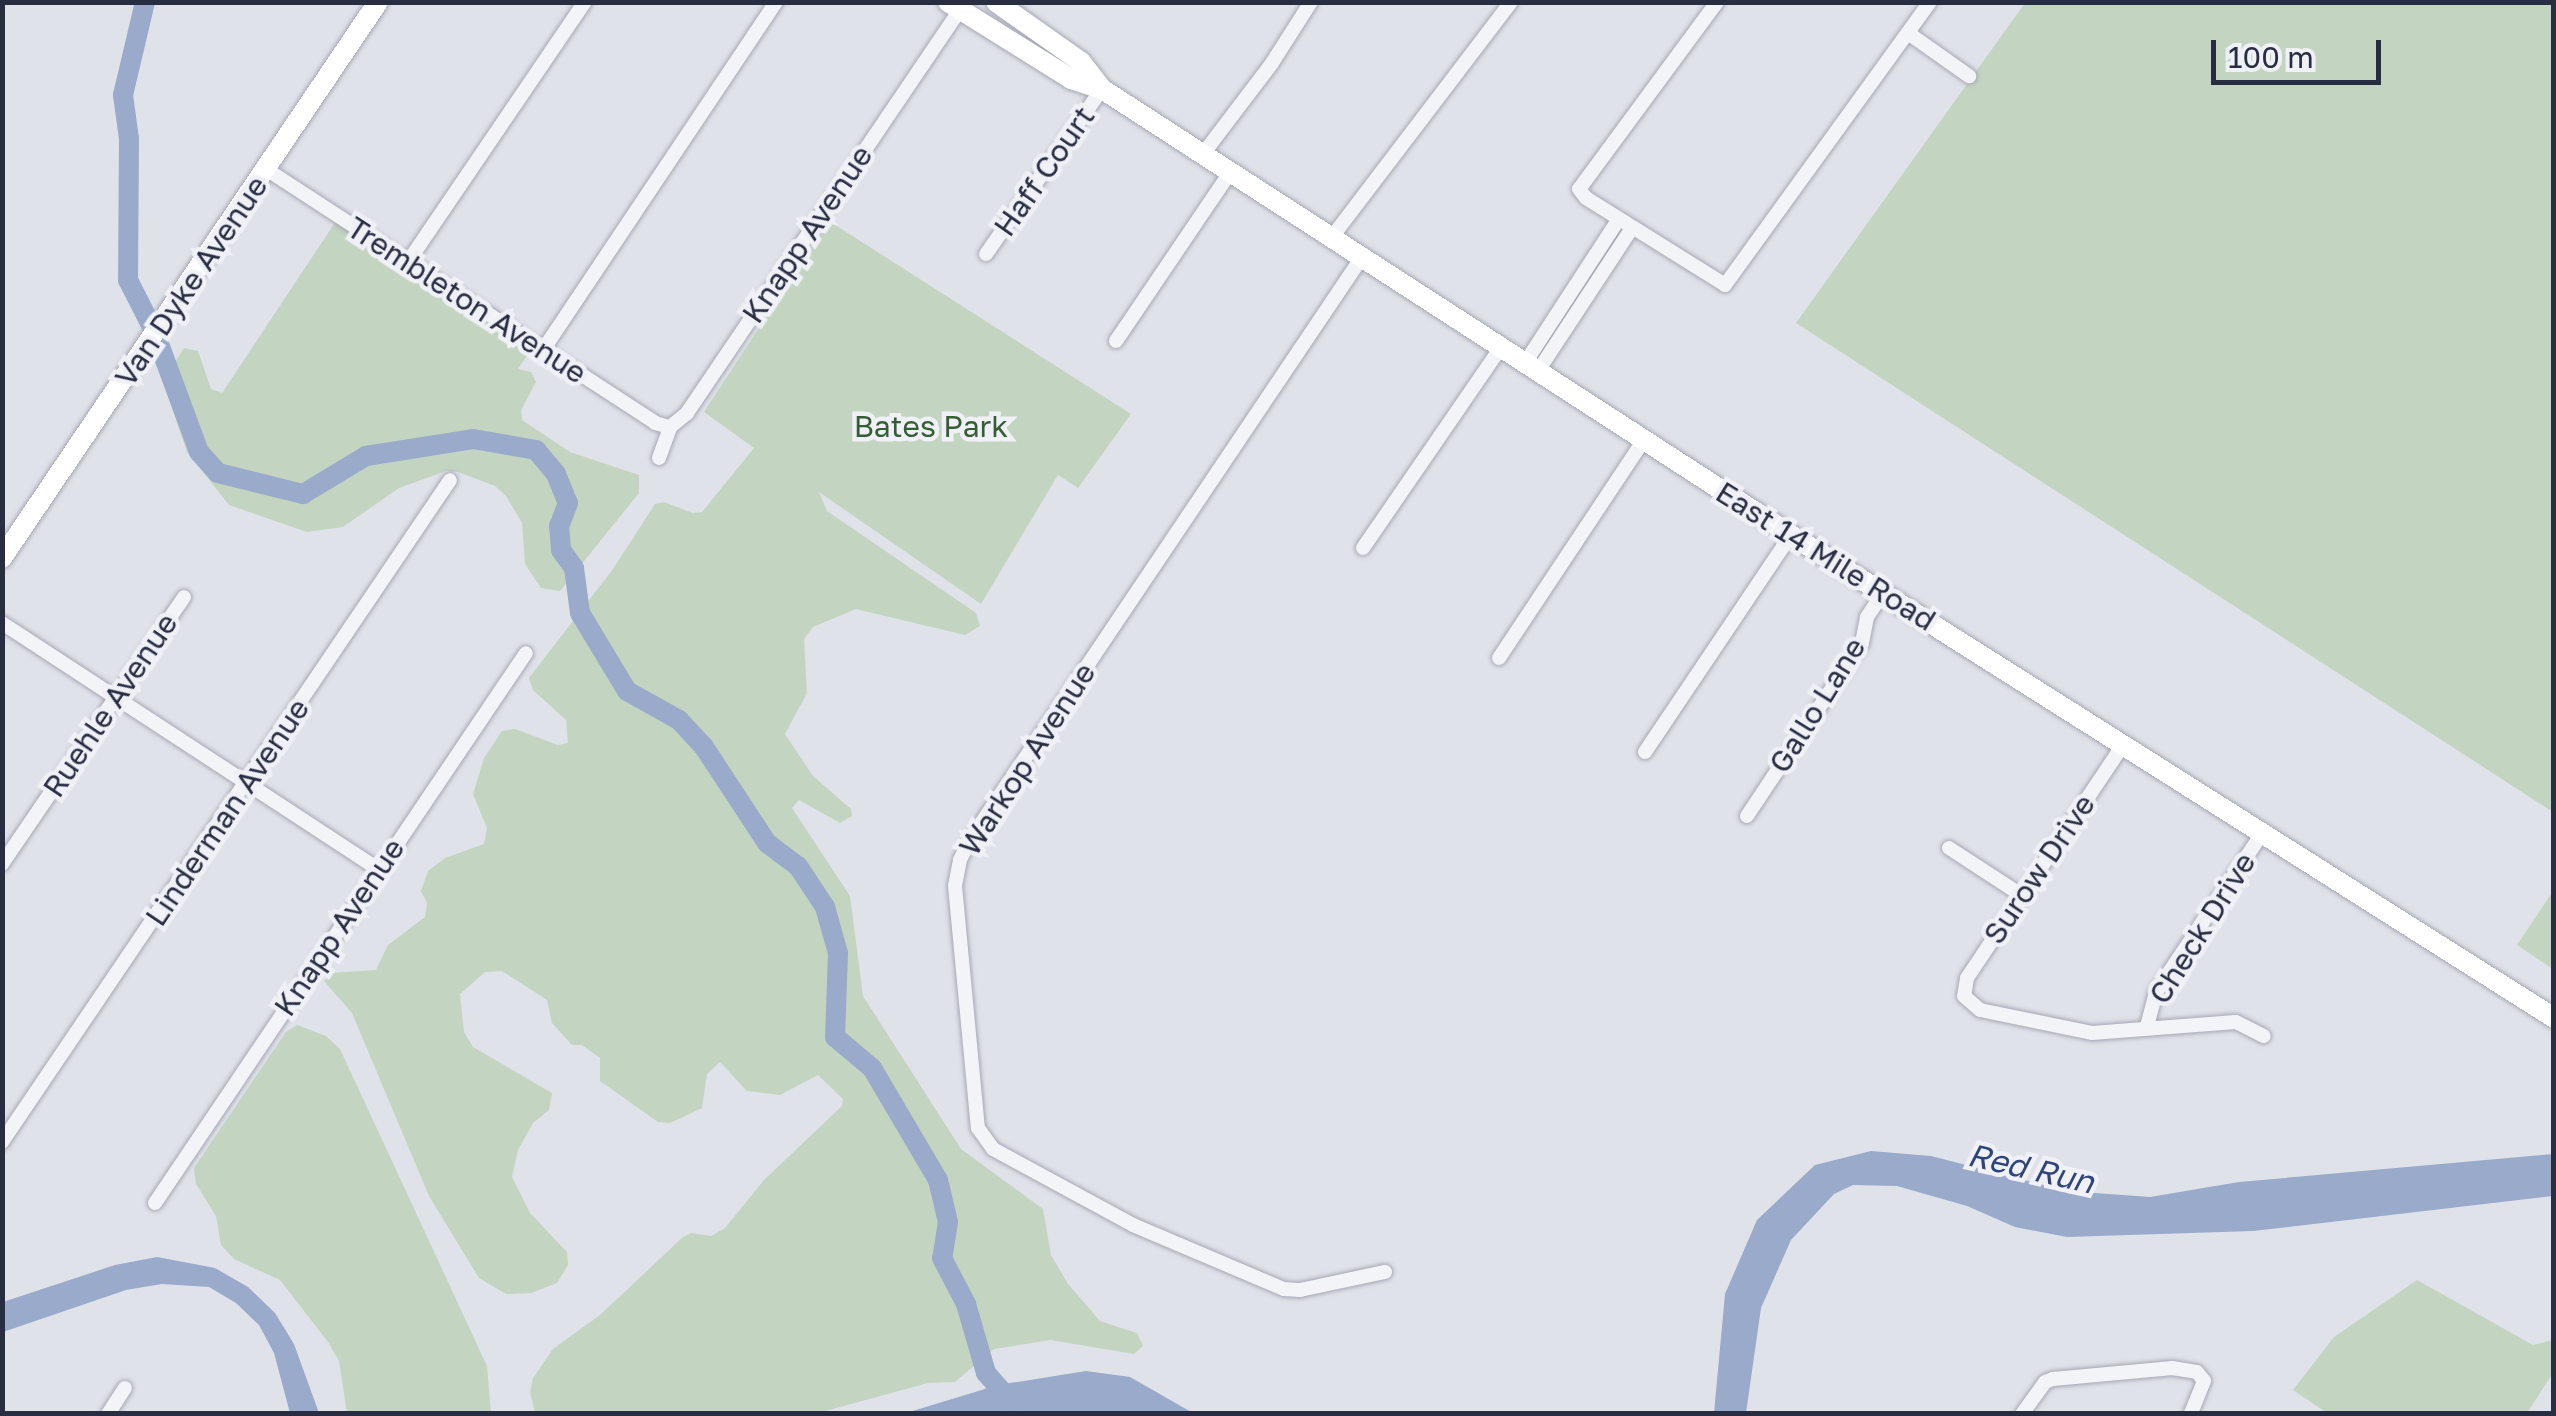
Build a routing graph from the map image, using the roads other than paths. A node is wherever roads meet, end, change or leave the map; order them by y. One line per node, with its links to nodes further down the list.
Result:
1 (378, 2): 14 (main road, Van Dyke Avenue)
2 (585, 2): 20 (street)
3 (776, 2): 23 (street)
4 (996, 2): 12 (main road, East 14 Mile Road)
5 (1311, 2): 13 (street)
6 (1511, 2): 17 (street)
7 (1717, 2): 16 (street)
8 (1930, 2): 10 (street)
9 (954, 6): 12 (main road, East 14 Mile Road); 25 (street, Knapp Avenue)
10 (1908, 33): 11 (street); 16 (street)
11 (1969, 76)
12 (1102, 88): 13 (main road, East 14 Mile Road); 18 (street, Haff Court)
13 (1203, 154): 15 (main road, East 14 Mile Road)
14 (266, 169): 20 (street, Trembleton Avenue); 31 (main road, Van Dyke Avenue)
15 (1230, 171): 17 (main road, East 14 Mile Road); 21 (street)
16 (1626, 224): 24 (street)
17 (1332, 237): 19 (main road, East 14 Mile Road)
18 (986, 254)
19 (1362, 256): 22 (main road, East 14 Mile Road); 52 (street, Warkop Avenue)
20 (408, 262): 23 (street, Trembleton Avenue)
21 (1116, 342)
22 (1500, 347): 24 (main road, East 14 Mile Road); 30 (street)
23 (543, 350): 25 (street, Trembleton Avenue)
24 (1531, 367): 26 (main road, East 14 Mile Road)
25 (670, 427): 27 (street, Knapp Avenue)
26 (1644, 440): 29 (main road, East 14 Mile Road); 36 (street)
27 (659, 458)
28 (450, 480): 40 (street, Linderman Avenue)
29 (1791, 535): 32 (main road, East 14 Mile Road); 39 (street)
30 (1363, 548)
31 (2, 558)
32 (1883, 592): 38 (main road, East 14 Mile Road); 41 (street, Gallo Lane)
33 (184, 596): 37 (street, Ruehle Avenue)
34 (2, 623): 37 (street)
35 (526, 652): 45 (street, Knapp Avenue)
36 (1499, 658)
37 (114, 698): 40 (street); 44 (street, Ruehle Avenue)
38 (2124, 745): 42 (main road, East 14 Mile Road); 46 (street, Surow Drive)
39 (1645, 752)
40 (248, 783): 45 (street); 50 (street, Linderman Avenue)
41 (1747, 816)
42 (2263, 832): 47 (main road, East 14 Mile Road); 48 (street, Check Drive)
43 (1949, 848): 46 (street)
44 (2, 864)
45 (378, 868): 51 (street, Knapp Avenue)
46 (2021, 895): 48 (street, Surow Drive)
47 (2554, 1018)
48 (2147, 1026): 49 (street)
49 (2264, 1036)
50 (2, 1142)
51 (155, 1203)
52 (1385, 1272)
53 (125, 1388): 54 (street)
54 (108, 1414)
55 (2022, 1414): 56 (street)
56 (2191, 1414)

